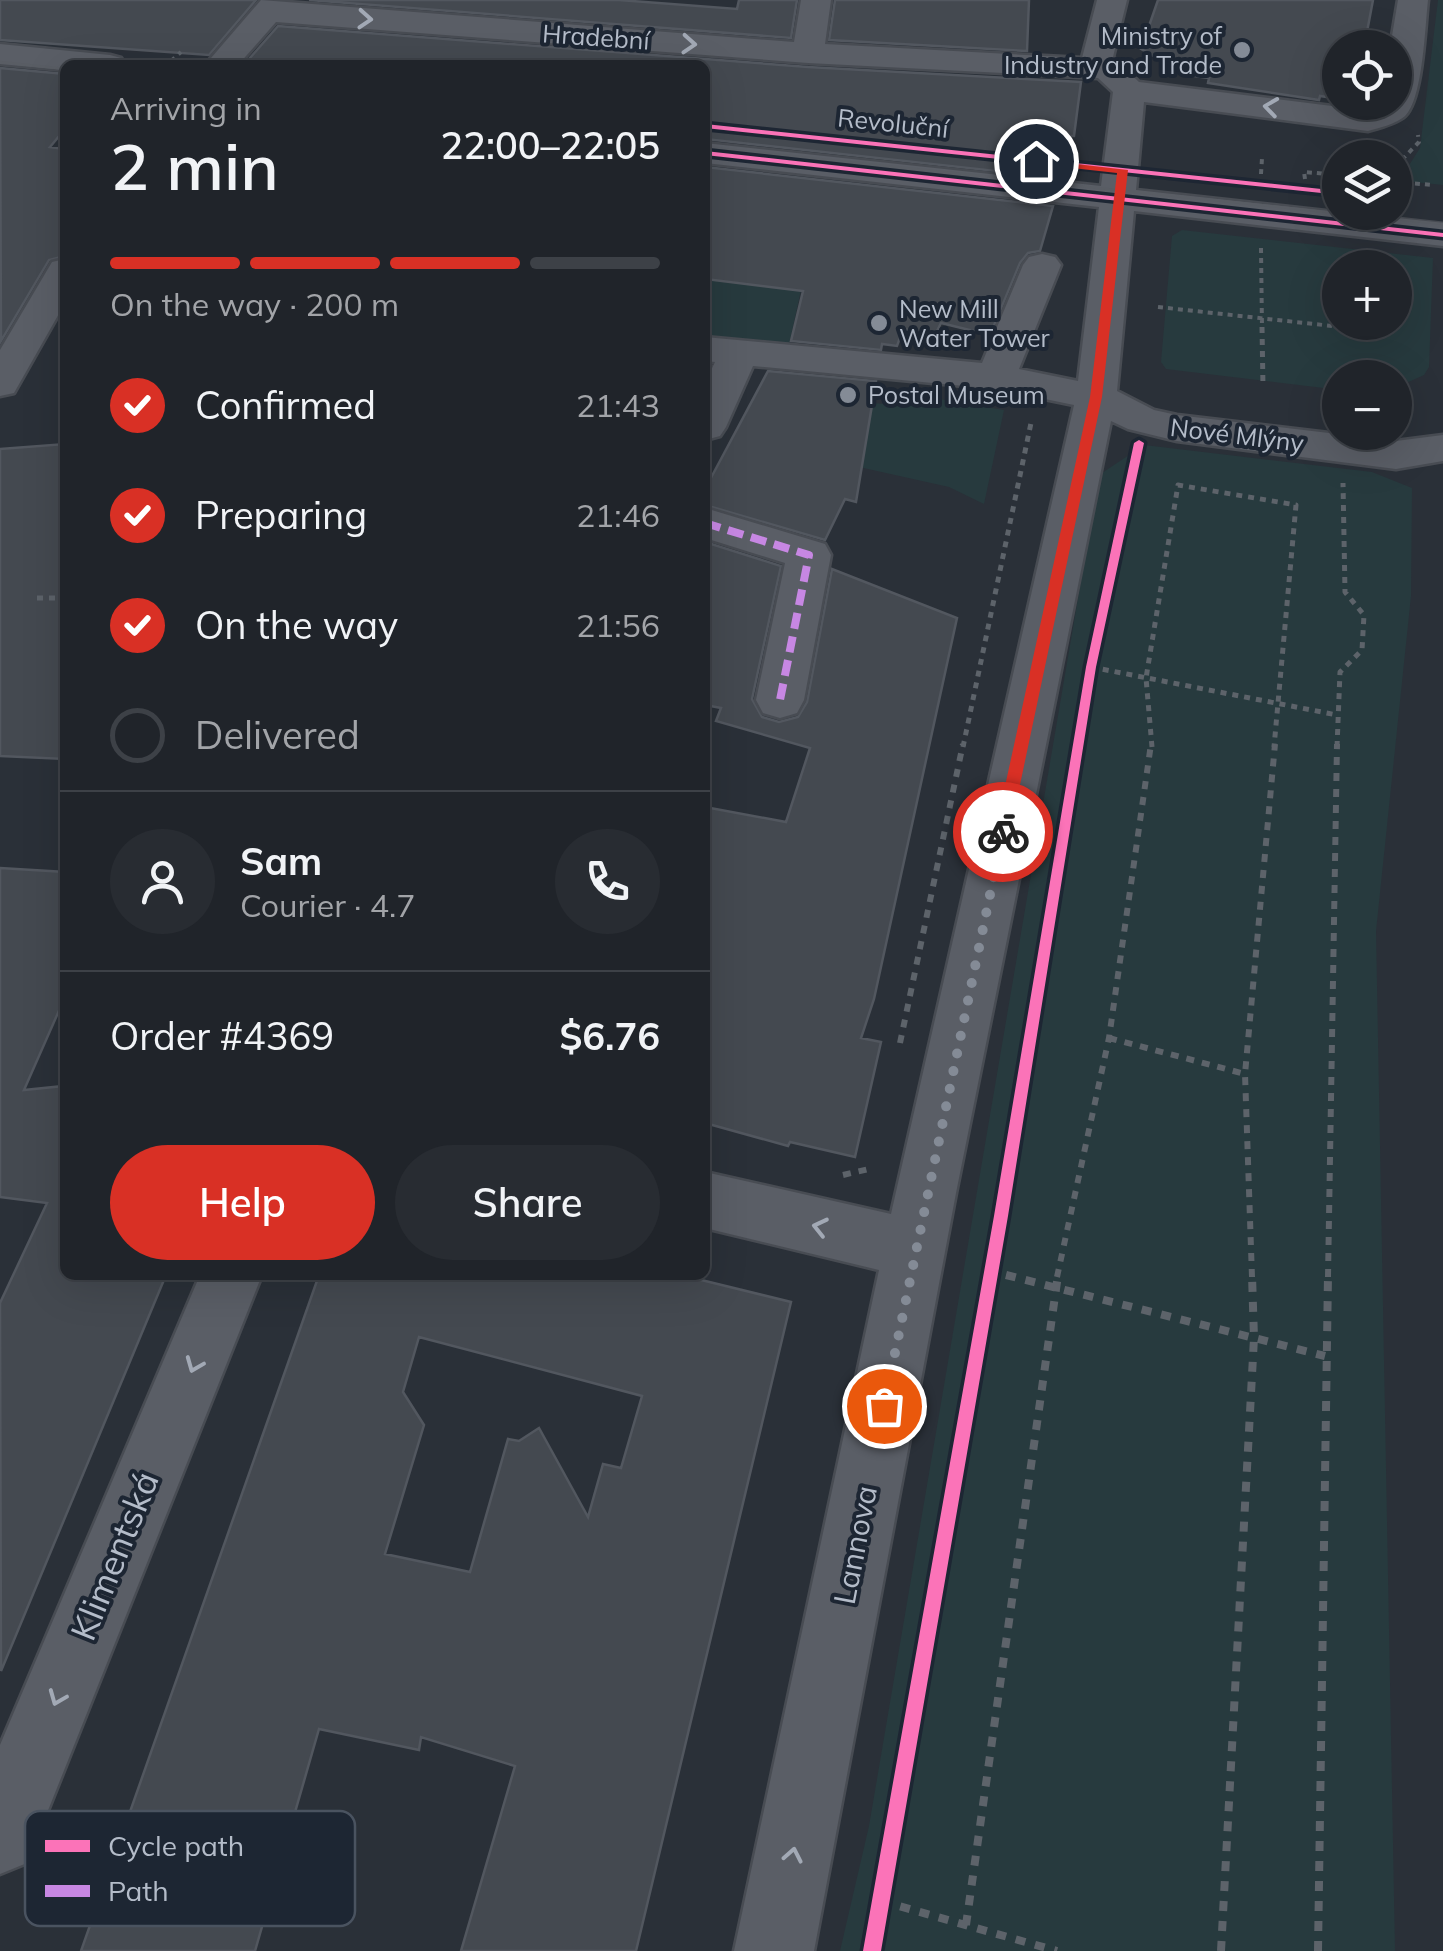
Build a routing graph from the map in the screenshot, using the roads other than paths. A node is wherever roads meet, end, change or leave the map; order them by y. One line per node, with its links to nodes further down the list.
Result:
1 (816, 0): 6 (street)
2 (1112, 0): 8 (street)
3 (1413, 0): 15 (street, one-way to 15)
4 (273, 6): 6 (street, Hradební, one-way to 6); 10 (street)
5 (1075, 13): 8 (street)
6 (808, 53): 8 (street, Hradební)
7 (0, 54): 9 (street)
8 (1100, 58): 15 (street)
9 (60, 60)
10 (226, 60)
11 (0, 66): 12 (street)
12 (60, 72)
13 (0, 79): 14 (street)
14 (60, 85)
15 (1129, 92): 19 (street, Lannova)
16 (710, 127): 19 (street, Revoluční)
17 (710, 139): 19 (street)
18 (710, 150): 19 (street, Revoluční)
19 (1121, 185): 20 (street); 25 (street); 27 (street); 33 (street, Lannova)
20 (1322, 198)
21 (1322, 199): 25 (street)
22 (1322, 199): 27 (street)
23 (1412, 200): 24 (street)
24 (1440, 202): 26 (street)
25 (1266, 206): 27 (street)
26 (1412, 208)
27 (1212, 210): 33 (street)
28 (1412, 217): 29 (street)
29 (1443, 224)
30 (1412, 225): 31 (street)
31 (1443, 235)
32 (1042, 266): 36 (street)
33 (1111, 275): 38 (street, Lannova)
34 (60, 279): 37 (street)
35 (722, 350): 36 (street, Nové Mlýny); 39 (street)
36 (996, 377): 38 (street, Nové Mlýny)
37 (0, 384)
38 (1096, 397): 40 (street, Nové Mlýny); 43 (street, Nové Mlýny); 47 (street, Lannova)
39 (710, 404)
40 (1322, 414)
41 (1412, 428): 42 (street)
42 (1443, 439)
43 (1443, 448)
44 (710, 524): 45 (street)
45 (780, 700)
46 (710, 1201): 47 (street, one-way to 46)
47 (915, 1250): 50 (street, Lannova, one-way to 47)
48 (229, 1280): 49 (street, Klimentská, one-way to 49)
49 (0, 1836)
50 (774, 1951)

